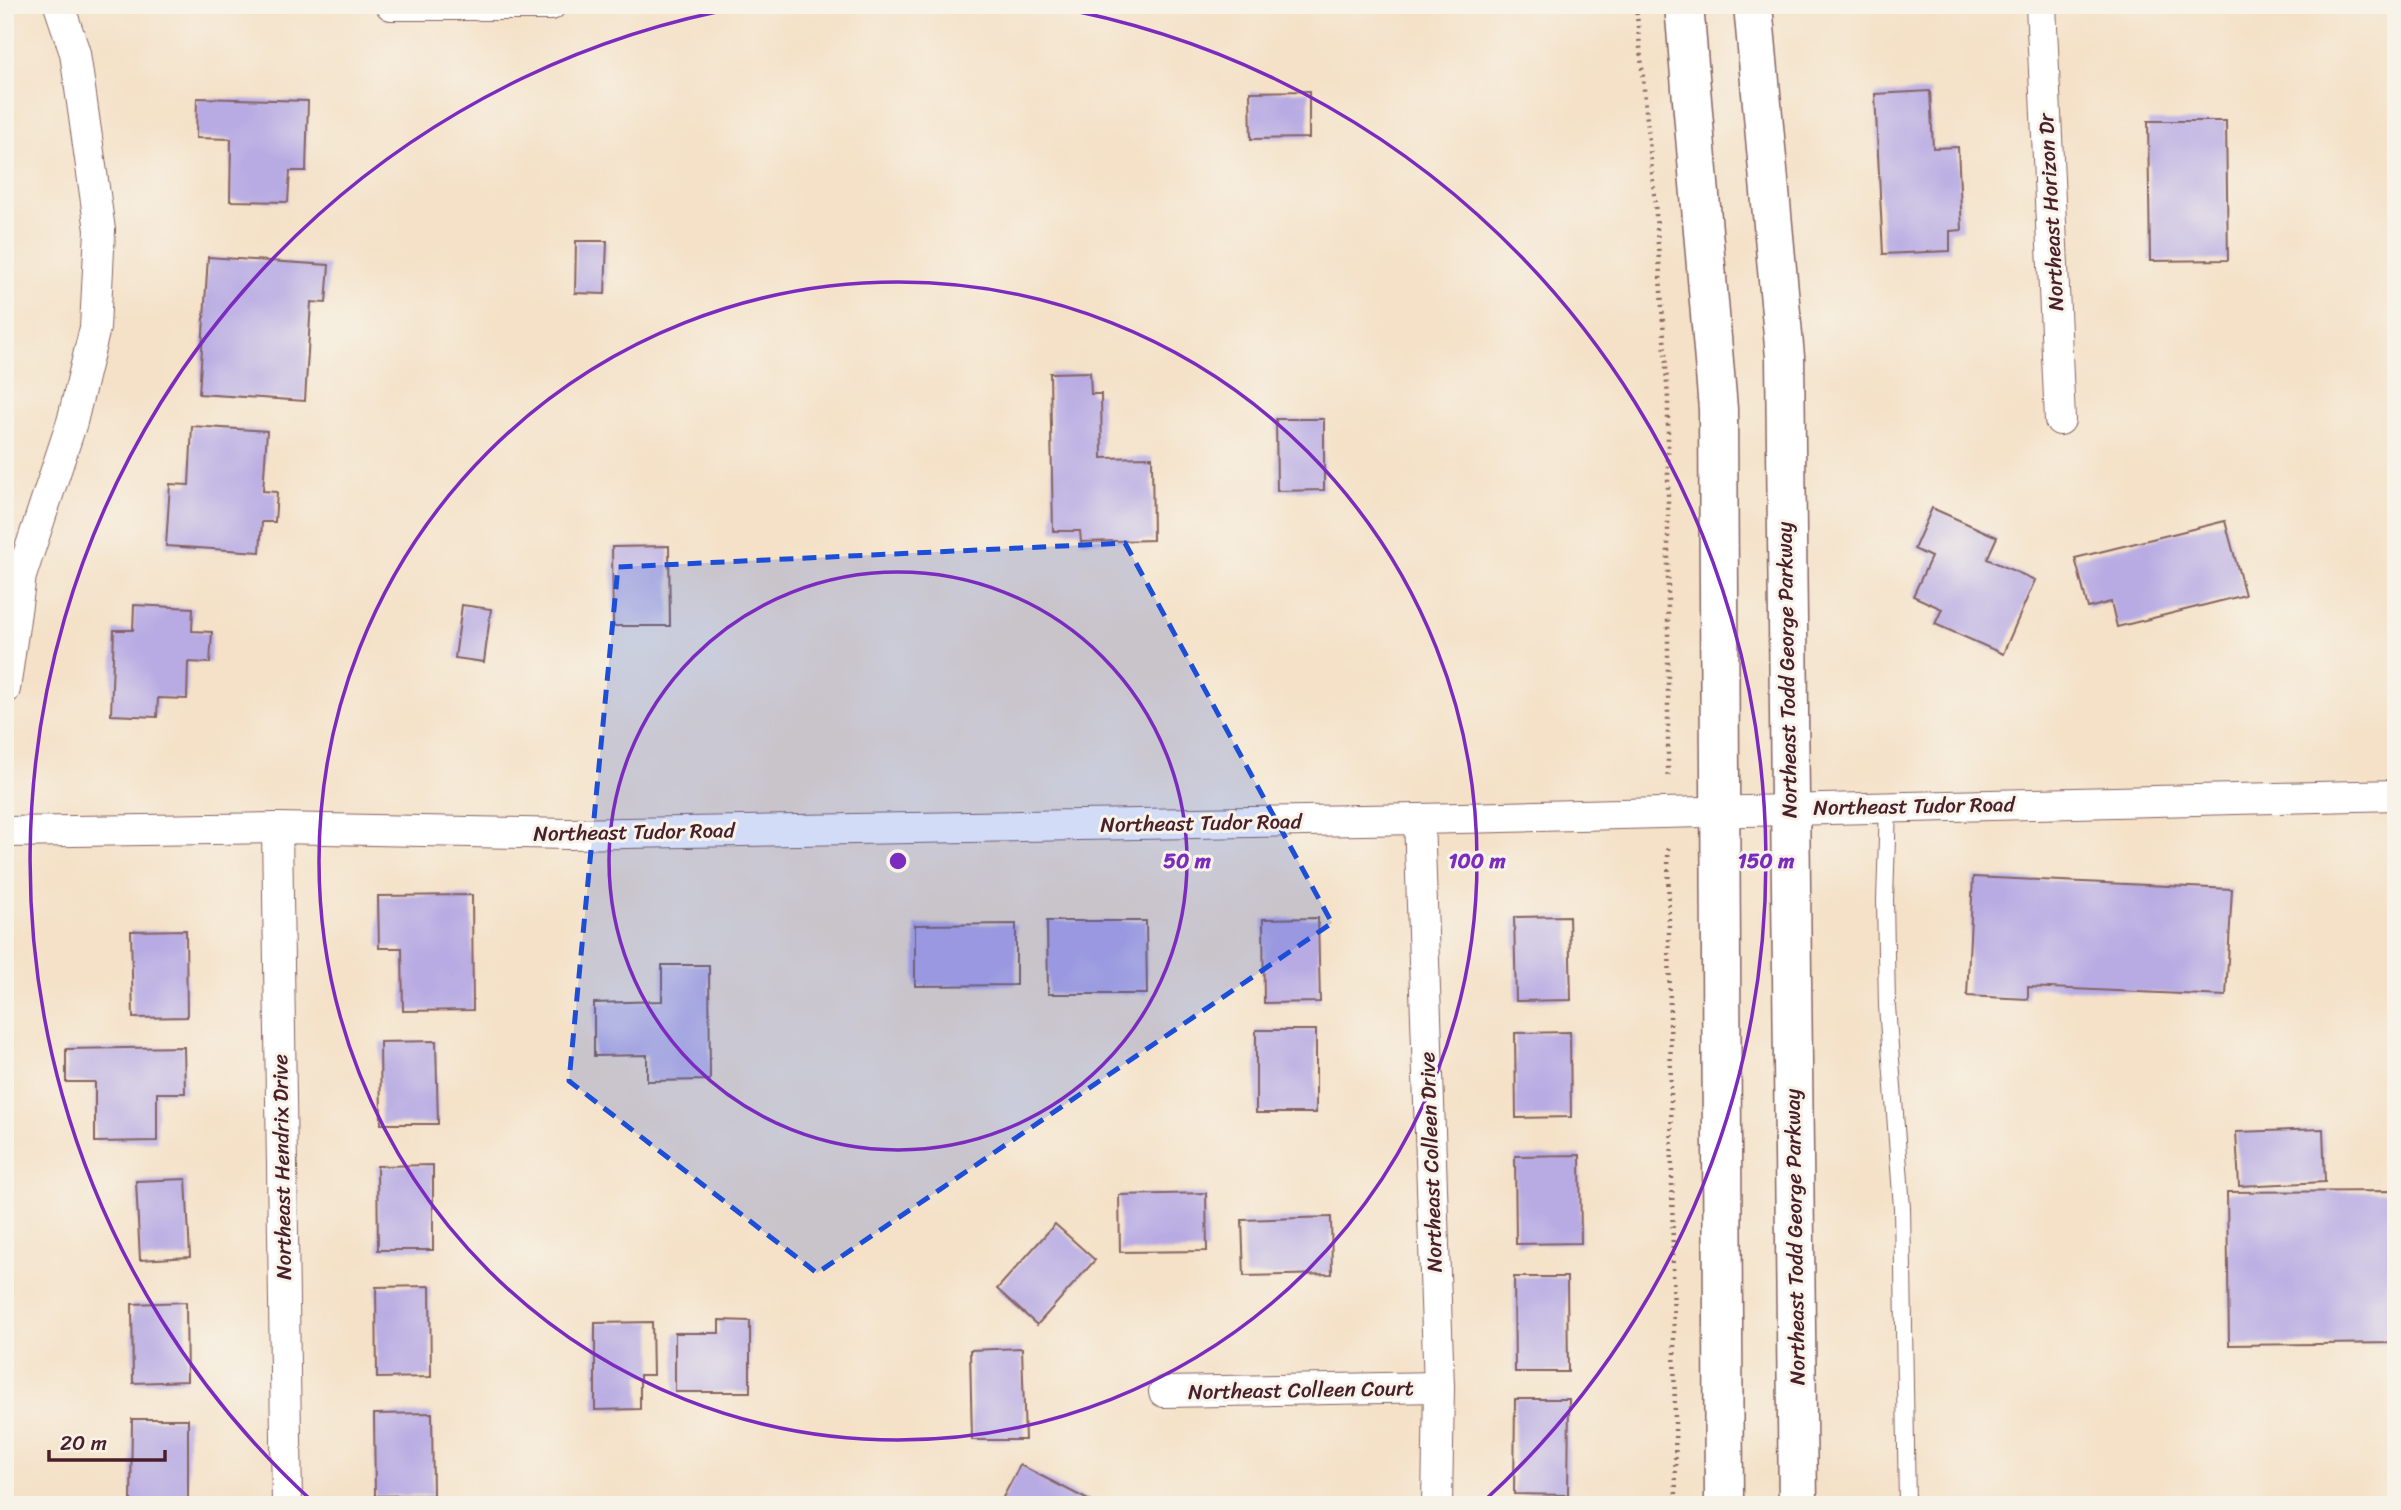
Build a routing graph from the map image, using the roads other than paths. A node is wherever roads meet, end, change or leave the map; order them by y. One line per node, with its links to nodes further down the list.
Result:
1 (59, 5): 8 (street)
2 (391, 5): 3 (street)
3 (551, 5)
4 (1684, 5): 12 (main road)
5 (1753, 5): 11 (main road, Northeast Todd George Parkway)
6 (2041, 5): 7 (street, Northeast Horizon Dr)
7 (2060, 420)
8 (5, 689)
9 (2396, 795): 10 (street, Northeast Tudor Road)
10 (1888, 806): 11 (street, Northeast Tudor Road); 22 (lane)
11 (1788, 808): 12 (street, Northeast Tudor Road); 21 (main road, Northeast Todd George Parkway)
12 (1723, 810): 13 (street, Northeast Tudor Road); 20 (main road)
13 (1419, 820): 14 (street, Northeast Tudor Road); 16 (street, Northeast Colleen Drive)
14 (277, 828): 15 (street, Northeast Tudor Road); 18 (street, Northeast Hendrix Drive)
15 (5, 832)
16 (1439, 1387): 17 (street, Northeast Colleen Court); 19 (street, Northeast Colleen Drive)
17 (1164, 1392)
18 (287, 1505)
19 (1437, 1505)
20 (1724, 1505)
21 (1798, 1505)
22 (1908, 1505)

